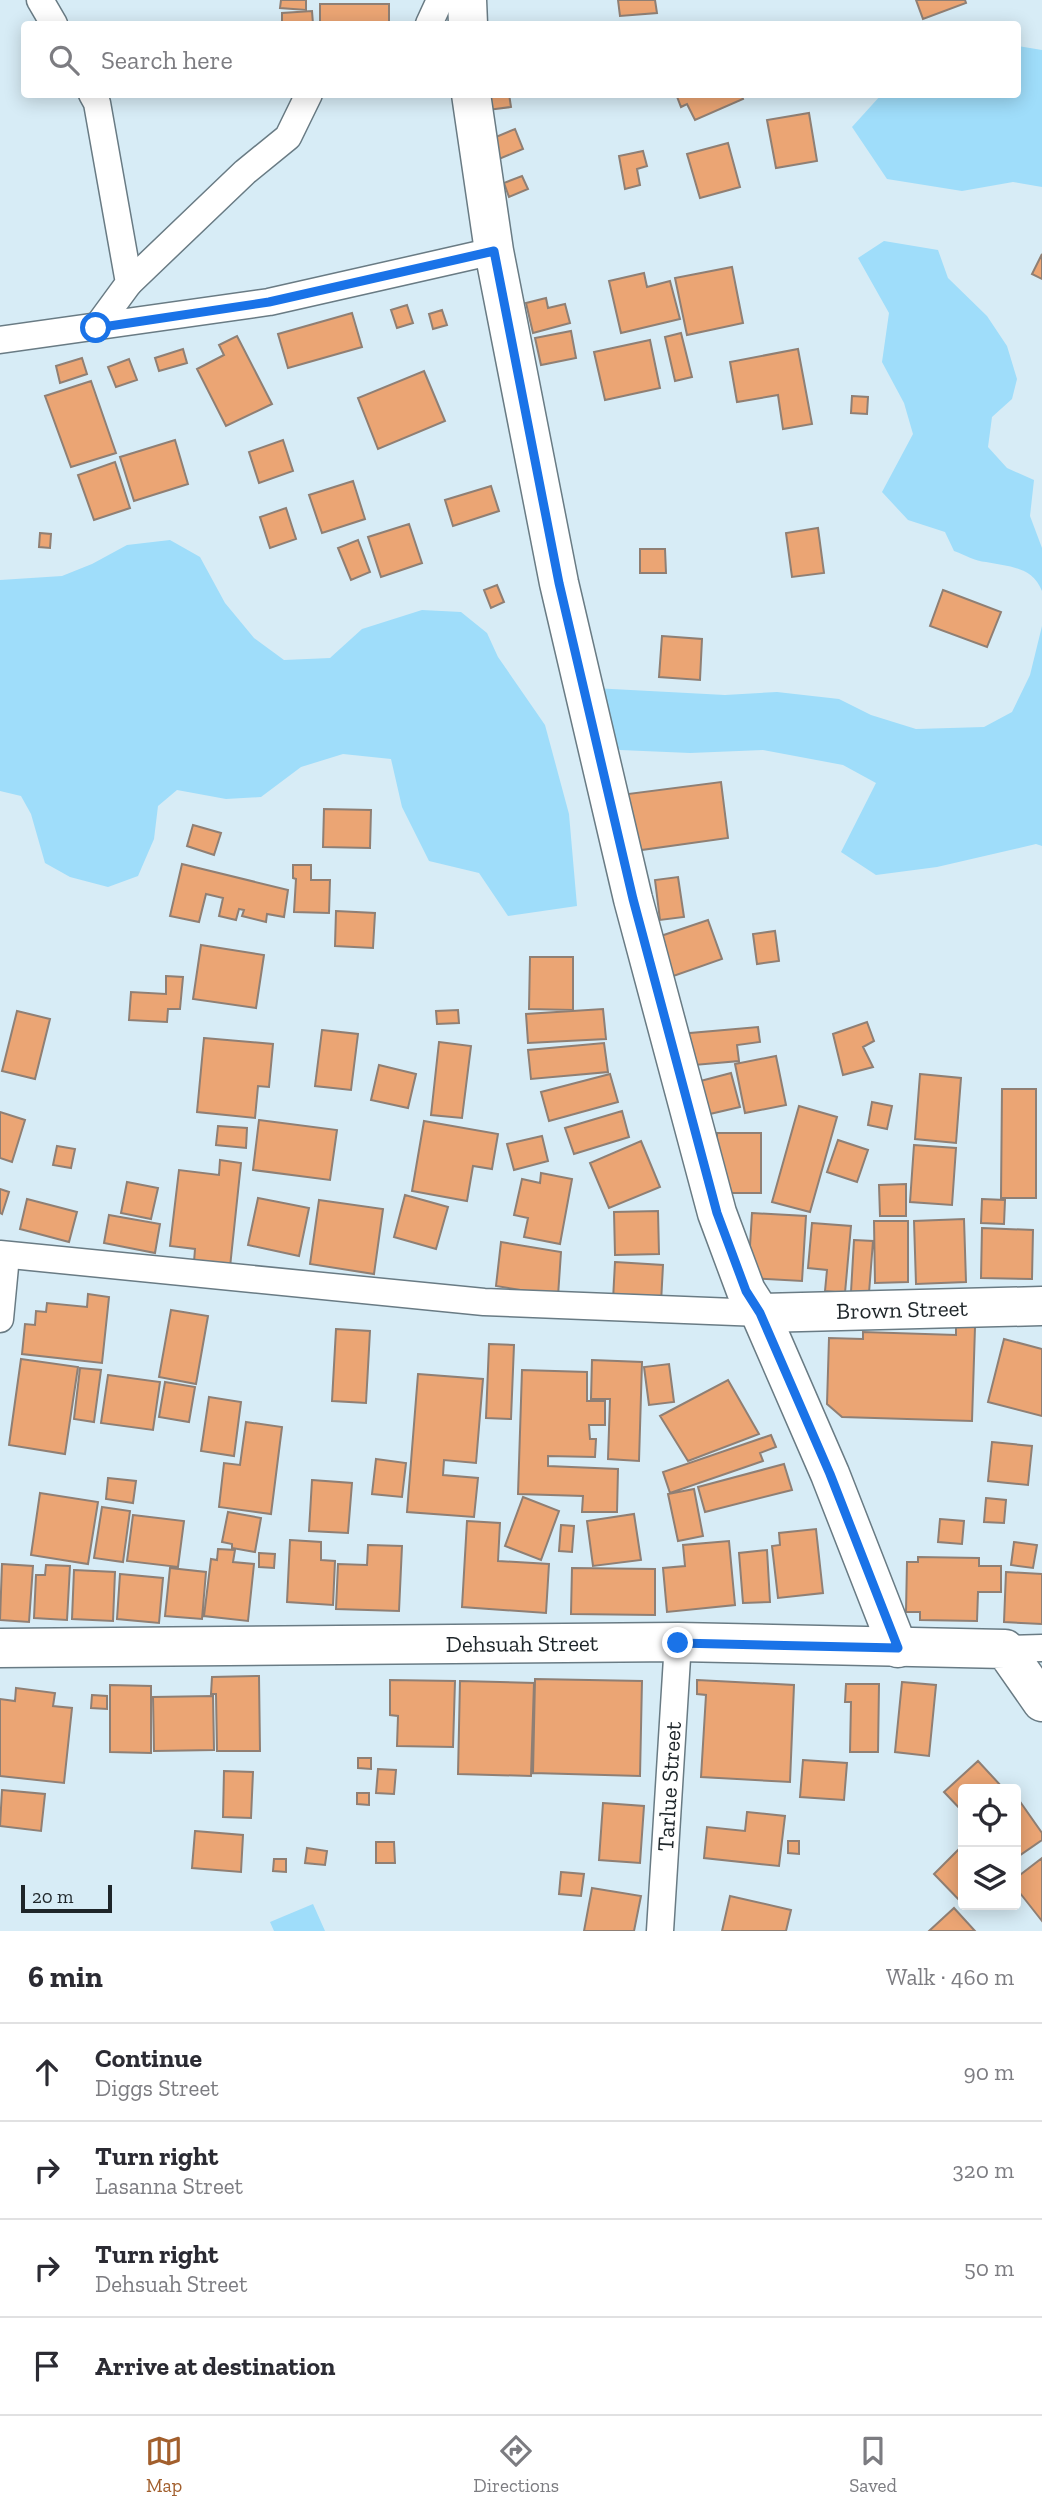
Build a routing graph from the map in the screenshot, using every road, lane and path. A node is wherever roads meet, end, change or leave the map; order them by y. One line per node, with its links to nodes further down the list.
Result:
1 (40, 0): 4 (street)
2 (440, 0): 5 (street)
3 (467, 0): 6 (street)
4 (52, 21)
5 (430, 21)
6 (467, 21)
7 (94, 98): 11 (street)
8 (307, 98): 11 (street)
9 (472, 98): 10 (street)
10 (494, 251): 12 (street); 16 (street)
11 (129, 283): 12 (street)
12 (96, 328): 13 (street)
13 (0, 340)
14 (3, 1255): 16 (street); 17 (street)
15 (1042, 1306): 16 (street, Brown Street)
16 (760, 1313): 20 (street)
17 (0, 1319)
18 (678, 1643): 19 (street, Dehsuah Street); 20 (street, Dehsuah Street); 23 (street, Tarlue Street)
19 (0, 1648)
20 (898, 1648): 21 (street, Dehsuah Street)
21 (1023, 1648): 22 (street)
22 (1042, 1702)
23 (660, 1931)

